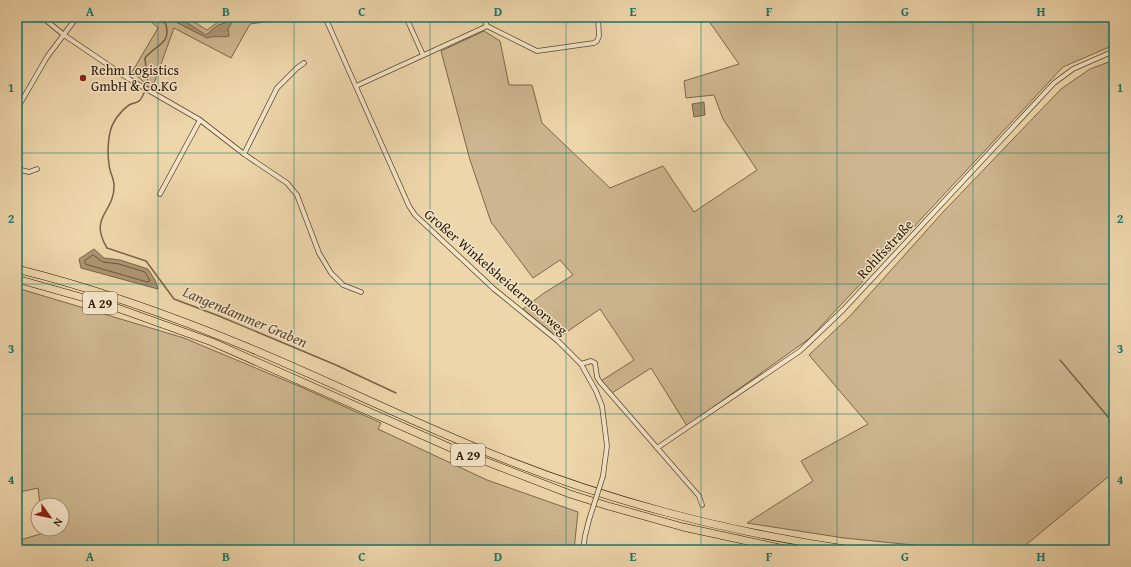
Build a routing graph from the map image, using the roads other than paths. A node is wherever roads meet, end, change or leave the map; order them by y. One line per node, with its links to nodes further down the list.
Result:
1 (42, 17): 8 (street)
2 (77, 17): 8 (street)
3 (325, 17): 12 (street, Großer Winkelsheidermoorweg)
4 (406, 17): 10 (street)
5 (483, 17): 7 (street)
6 (598, 17): 7 (street)
7 (487, 26): 10 (street)
8 (64, 35): 13 (street); 14 (street)
9 (1114, 51): 25 (street, Rohlfsstraße)
10 (423, 55): 12 (street)
11 (304, 63): 15 (street)
12 (356, 86): 24 (street, Großer Winkelsheidermoorweg)
13 (17, 109)
14 (200, 120): 15 (street); 18 (street)
15 (244, 154): 23 (street)
16 (17, 169): 17 (street)
17 (37, 169)
18 (160, 194)
19 (17, 269): 29 (highway, A 29)
20 (17, 279): 22 (highway, A 29)
21 (17, 283): 22 (highway)
22 (40, 285): 28 (highway, A 29)
23 (361, 292)
24 (582, 364): 25 (street, Großer Winkelsheidermoorweg); 27 (street, Großer Winkelsheidermoorweg, bridge)
25 (657, 448): 26 (street, Großer Winkelsheidermoorweg)
26 (702, 505)
27 (583, 550)
28 (789, 550)
29 (850, 550)

